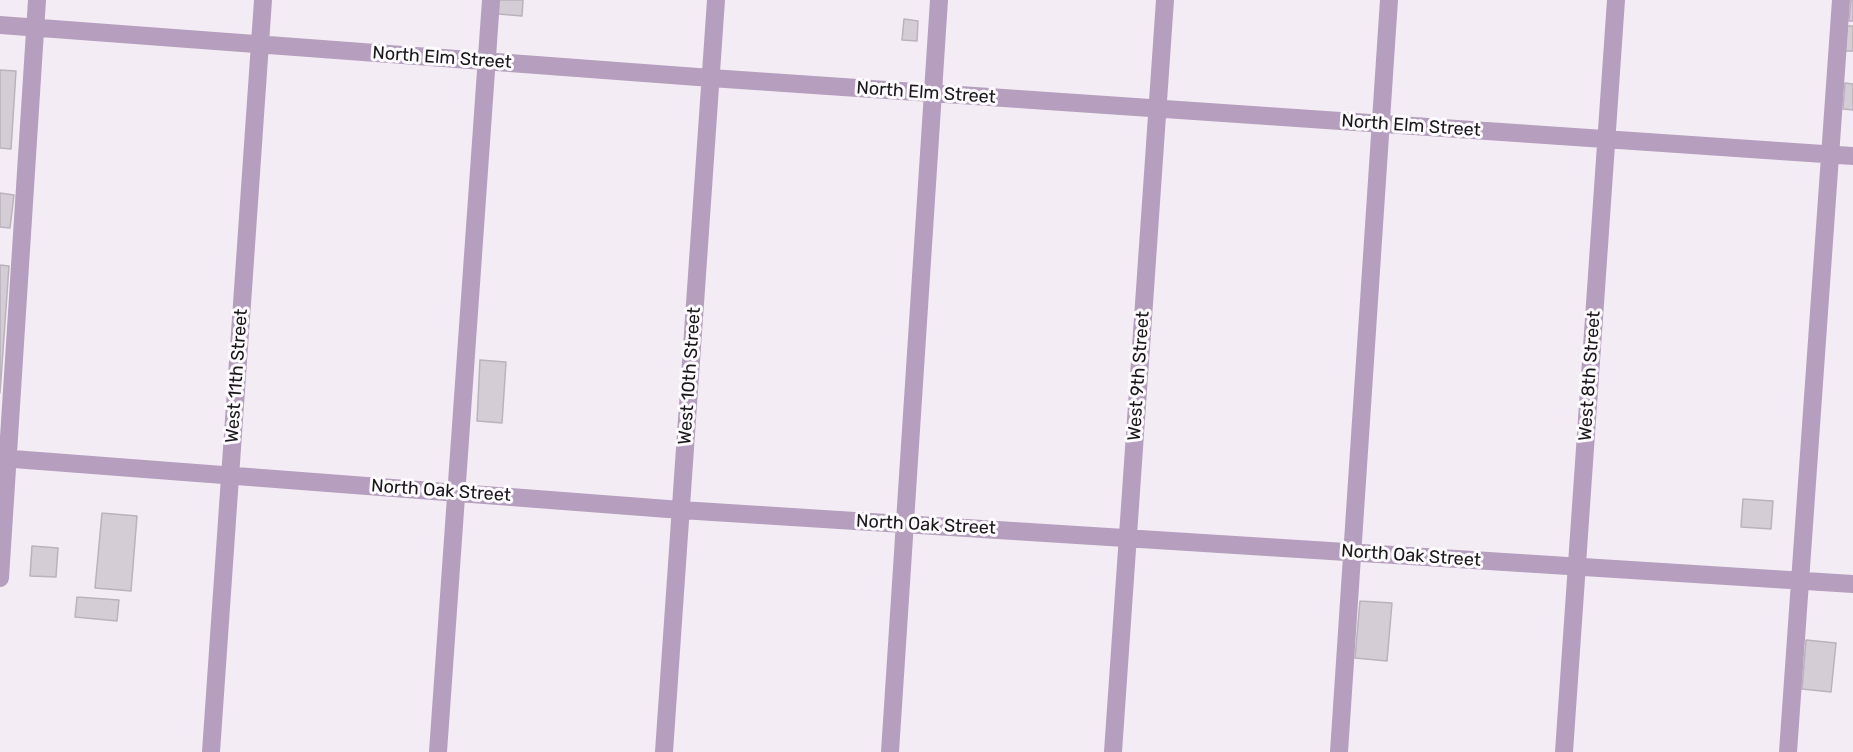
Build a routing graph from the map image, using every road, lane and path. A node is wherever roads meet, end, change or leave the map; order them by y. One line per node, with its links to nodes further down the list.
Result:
1 (37, 0): 11 (street)
2 (263, 0): 12 (street, West 11th Street)
3 (491, 0): 13 (street)
4 (716, 0): 14 (street, West 10th Street)
5 (939, 0): 15 (street)
6 (1165, 0): 16 (street, West 9th Street)
7 (1389, 0): 17 (street)
8 (1616, 0): 18 (street, West 8th Street)
9 (1841, 0): 19 (street)
10 (0, 25): 11 (street, North Elm Street)
11 (35, 27): 12 (street, North Elm Street); 21 (street)
12 (260, 44): 13 (street, North Elm Street); 22 (street, West 11th Street)
13 (487, 61): 14 (street, North Elm Street); 23 (street)
14 (711, 78): 15 (street, North Elm Street); 24 (street, West 10th Street)
15 (933, 93): 16 (street, North Elm Street); 25 (street)
16 (1158, 109): 17 (street, North Elm Street); 26 (street, West 9th Street)
17 (1381, 124): 18 (street, North Elm Street); 27 (street)
18 (1606, 140): 19 (street, North Elm Street); 28 (street, West 8th Street)
19 (1830, 154): 20 (street, North Elm Street); 30 (street)
20 (1853, 156)
21 (4, 458): 22 (street, North Oak Street); 29 (street)
22 (230, 475): 23 (street, North Oak Street); 32 (street, West 11th Street)
23 (456, 492): 24 (street, North Oak Street); 33 (street)
24 (681, 510): 25 (street, North Oak Street); 34 (street, West 10th Street)
25 (905, 524): 26 (street, North Oak Street); 35 (street)
26 (1128, 537): 27 (street, North Oak Street); 36 (street, West 9th Street)
27 (1353, 552): 28 (street, North Oak Street); 37 (street)
28 (1578, 567): 30 (street, North Oak Street); 38 (street, West 8th Street)
29 (0, 578)
30 (1799, 579): 31 (street, North Oak Street); 39 (street)
31 (1853, 584)
32 (211, 752)
33 (438, 752)
34 (664, 752)
35 (890, 752)
36 (1113, 752)
37 (1339, 752)
38 (1564, 752)
39 (1788, 752)

